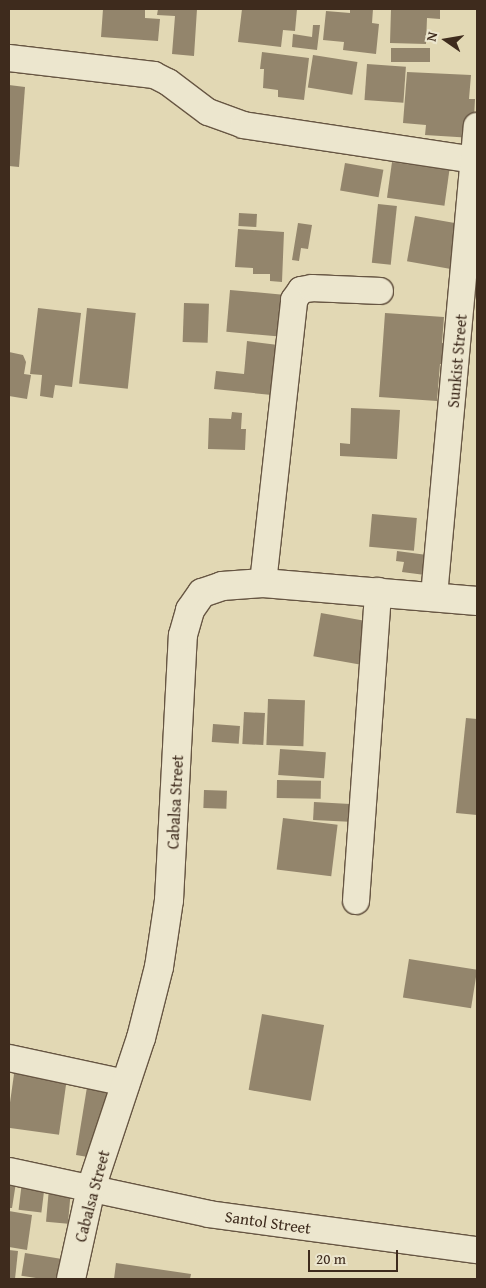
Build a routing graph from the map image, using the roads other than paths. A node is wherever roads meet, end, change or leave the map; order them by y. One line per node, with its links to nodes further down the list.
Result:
1 (9, 58): 3 (street)
2 (477, 126): 3 (street, Sunkist Street)
3 (474, 160): 7 (street, Sunkist Street)
4 (380, 291): 5 (street)
5 (263, 583): 6 (street, Cabalsa Street); 11 (street, Cabalsa Street)
6 (378, 591): 7 (street, Cabalsa Street); 9 (street)
7 (434, 596): 8 (street, Cabalsa Street)
8 (477, 601)
9 (356, 901)
10 (9, 1058): 11 (street)
11 (126, 1083): 13 (street, Cabalsa Street)
12 (9, 1171): 13 (street, Santol Street)
13 (91, 1188): 14 (street, Santol Street); 15 (street, Cabalsa Street)
14 (477, 1250)
15 (71, 1279)

